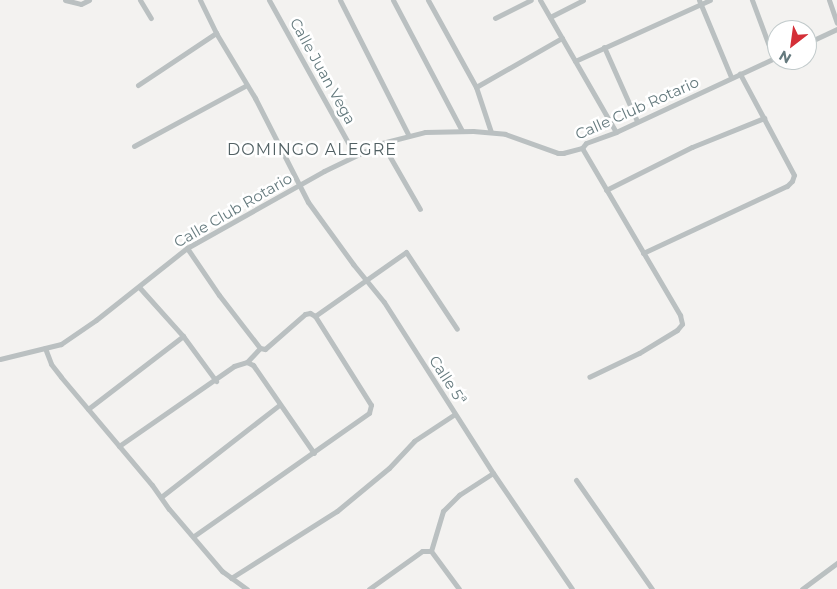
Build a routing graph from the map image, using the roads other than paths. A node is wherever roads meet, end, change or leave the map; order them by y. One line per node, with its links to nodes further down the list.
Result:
1 (65, 0): 2 (street)
2 (89, 0)
3 (140, 0): 17 (street)
4 (200, 0): 21 (street, Calle 5ª)
5 (269, 0): 42 (street, Calle Juan Vega)
6 (340, 0): 38 (street)
7 (393, 0): 35 (street)
8 (429, 0): 32 (street)
9 (531, 0): 18 (street)
10 (540, 0): 16 (street)
11 (583, 0): 16 (street)
12 (710, 0): 15 (street)
13 (752, 0): 22 (street)
14 (829, 0): 19 (street)
15 (700, 2): 25 (street); 29 (street)
16 (550, 17): 23 (street)
17 (151, 18)
18 (495, 18)
19 (837, 23)
20 (837, 29): 24 (street)
21 (216, 33): 30 (street); 31 (street, Calle 5ª)
22 (767, 36)
23 (562, 38): 26 (street); 32 (street)
24 (817, 38)
25 (604, 47): 26 (street); 34 (street)
26 (575, 61): 37 (street)
27 (767, 62): 28 (street)
28 (740, 74): 29 (street, Calle Club Rotario); 33 (street)
29 (731, 77): 34 (street, Calle Club Rotario)
30 (138, 84)
31 (248, 85): 40 (street); 43 (street, Calle 5ª)
32 (476, 87): 36 (street)
33 (764, 118): 44 (street); 47 (street)
34 (637, 121): 37 (street, Calle Club Rotario)
35 (462, 131): 36 (street, Calle Club Rotario); 38 (street, Calle Club Rotario)
36 (491, 132): 41 (street, Calle Club Rotario)
37 (616, 132): 41 (street, Calle Club Rotario)
38 (408, 134): 39 (street, Calle Club Rotario)
39 (382, 143): 42 (street, Calle Club Rotario); 45 (street)
40 (134, 146)
41 (582, 148): 44 (street)
42 (356, 155): 43 (street, Calle Club Rotario)
43 (301, 185): 46 (street, Calle Club Rotario); 48 (street, Calle 5ª)
44 (606, 190): 47 (street)
45 (420, 209)
46 (187, 248): 49 (street, Calle Club Rotario); 54 (street)
47 (643, 253): 57 (street)
48 (366, 280): 50 (street); 51 (street); 61 (street, Calle 5ª)
49 (139, 287): 52 (street); 53 (street, Calle Club Rotario)
50 (315, 316): 54 (street); 63 (street)
51 (457, 329)
52 (183, 336): 58 (street); 60 (street)
53 (45, 348): 55 (street, Calle Club Rotario); 60 (street)
54 (260, 348): 56 (street)
55 (0, 359)
56 (247, 362): 58 (street); 59 (street)
57 (589, 377)
58 (216, 381): 62 (street)
59 (279, 405): 63 (street); 66 (street)
60 (88, 409): 62 (street)
61 (455, 414): 64 (street, Calle 5ª); 70 (street)
62 (119, 446): 66 (street)
63 (314, 453): 67 (street)
64 (493, 473): 68 (street); 74 (street, Calle 5ª)
65 (576, 480): 75 (street)
66 (160, 497): 67 (street)
67 (194, 536): 70 (street)
68 (430, 551): 72 (street); 73 (street)
69 (837, 563): 76 (street)
70 (231, 578): 71 (street)
71 (247, 589)
72 (369, 589)
73 (460, 589)
74 (572, 589)
75 (652, 589)
76 (802, 589)

